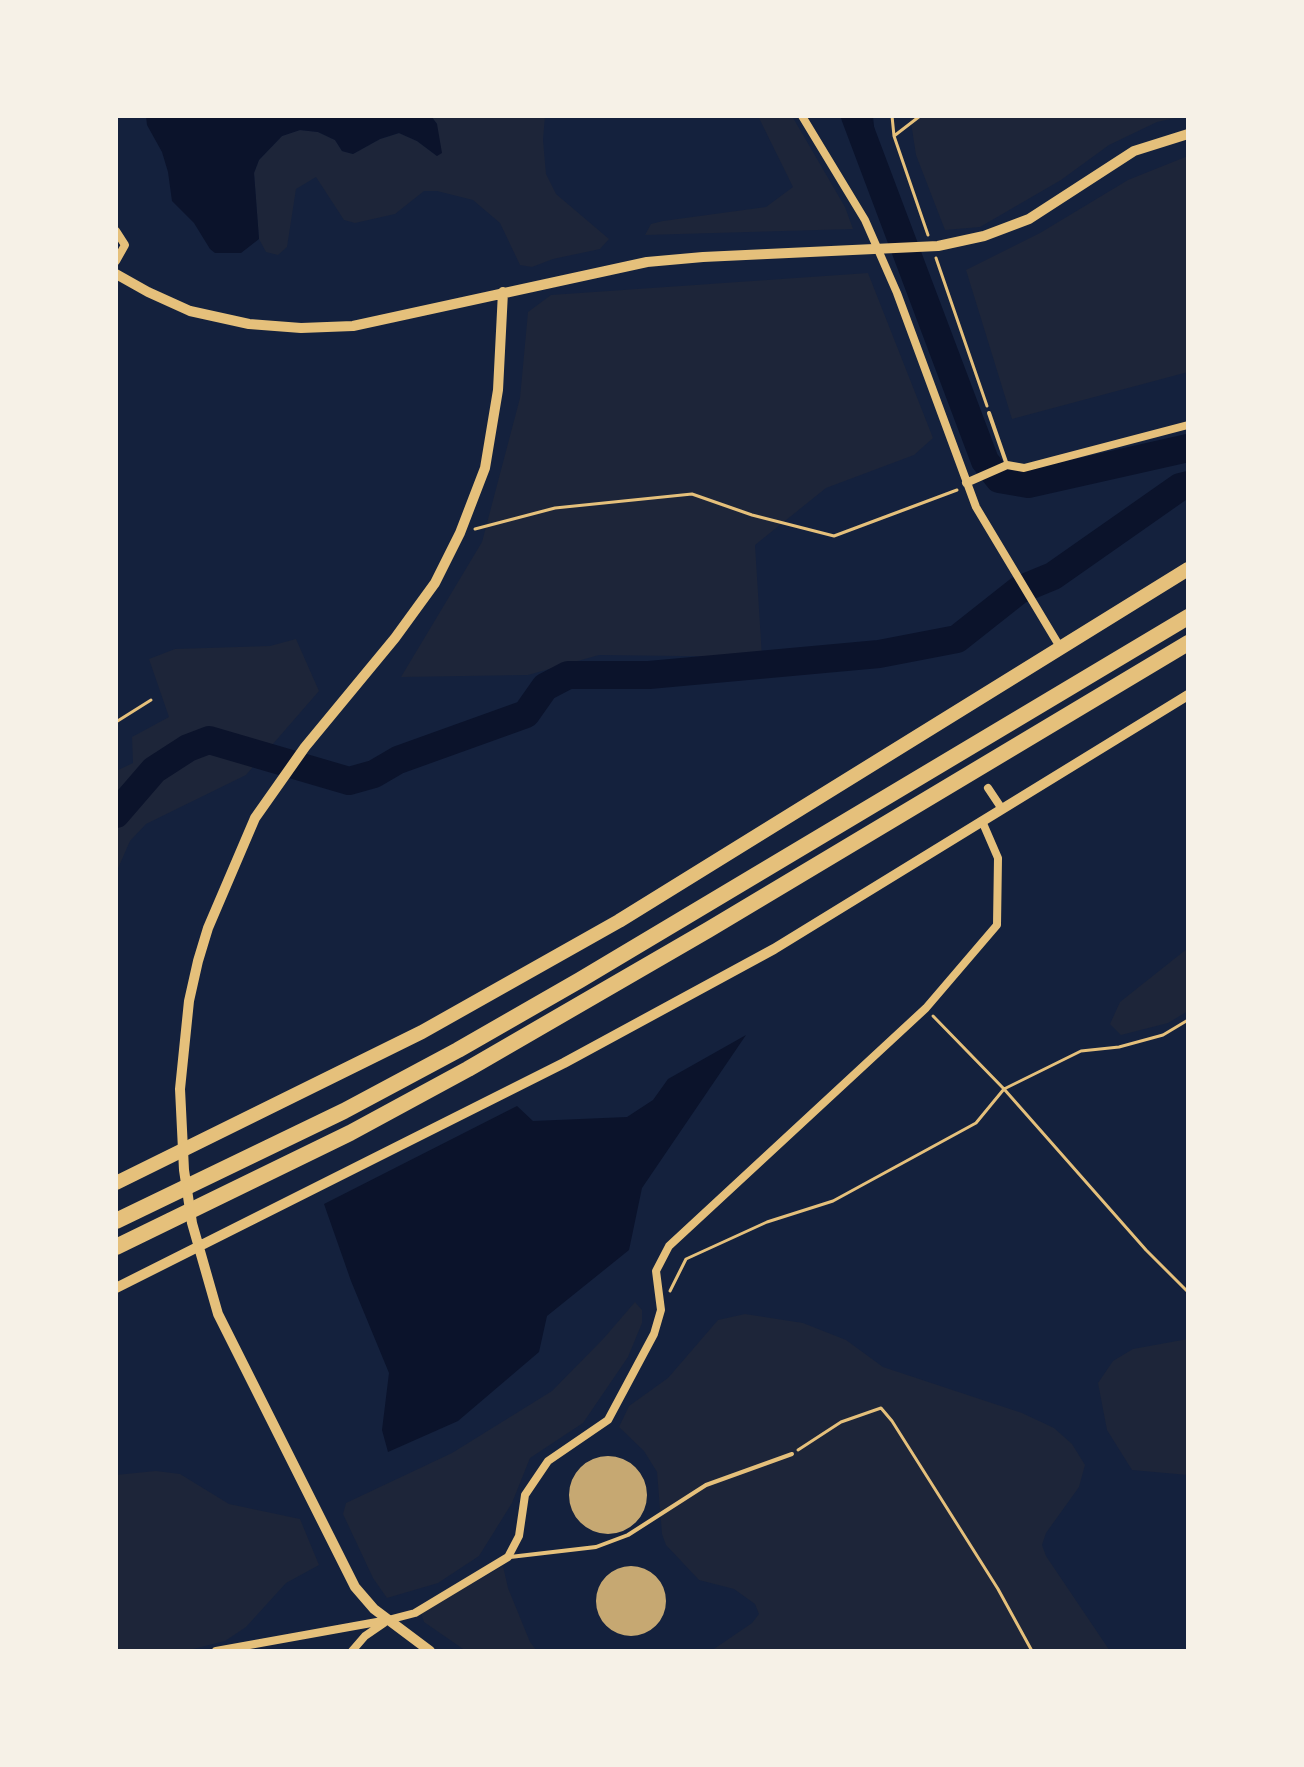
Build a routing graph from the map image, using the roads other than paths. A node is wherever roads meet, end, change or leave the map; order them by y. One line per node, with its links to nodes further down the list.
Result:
1 (802, 116): 10 (street)
2 (1188, 134): 6 (street)
3 (116, 231): 4 (street)
4 (116, 261)
5 (116, 274): 6 (street)
6 (503, 292): 25 (street)
7 (989, 413): 9 (lane)
8 (1188, 425): 9 (street)
9 (1007, 465): 10 (street)
10 (966, 483): 14 (street)
11 (1188, 569): 14 (main road)
12 (1188, 617): 20 (highway)
13 (1188, 643): 21 (highway)
14 (1060, 647): 19 (main road)
15 (1188, 695): 17 (street)
16 (988, 788): 17 (street)
17 (1002, 809): 18 (street)
18 (982, 821): 22 (street); 24 (street)
19 (116, 1183)
20 (116, 1221)
21 (116, 1247)
22 (116, 1288)
23 (792, 1454): 24 (lane)
24 (508, 1557): 25 (street)
25 (388, 1620): 26 (street); 27 (street); 28 (street)
26 (216, 1651)
27 (352, 1651)
28 (430, 1651)

